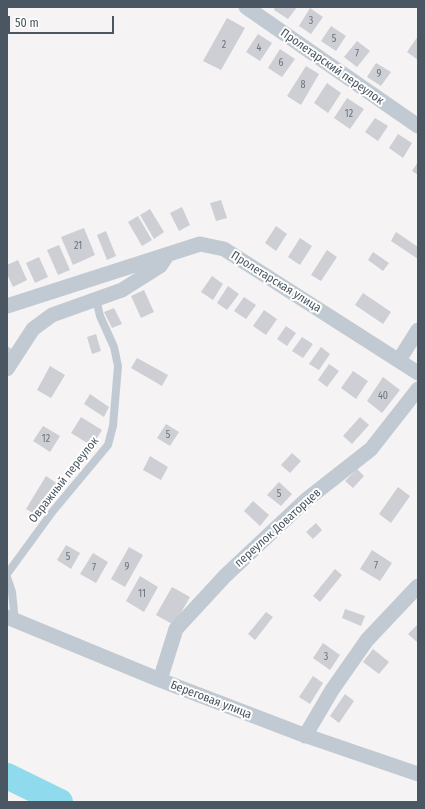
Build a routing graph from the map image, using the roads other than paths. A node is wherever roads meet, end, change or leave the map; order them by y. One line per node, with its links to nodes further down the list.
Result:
1 (246, 7): 2 (street, Пролетарский переулок)
2 (418, 126)
3 (169, 254): 4 (street); 5 (street, Пролетарская улица); 7 (street, Пролетарская улица)
4 (96, 299): 8 (street); 11 (lane, Овражный переулок)
5 (7, 306)
6 (418, 330): 7 (street)
7 (399, 360): 9 (street, Пролетарская улица)
8 (7, 369)
9 (418, 373)
10 (418, 389): 14 (street, переулок Доваторцев)
11 (7, 575): 13 (lane)
12 (418, 586): 15 (street)
13 (9, 618): 14 (street, Береговая улица)
14 (160, 680): 15 (street, Береговая улица)
15 (305, 736): 16 (street, Береговая улица)
16 (418, 774)

